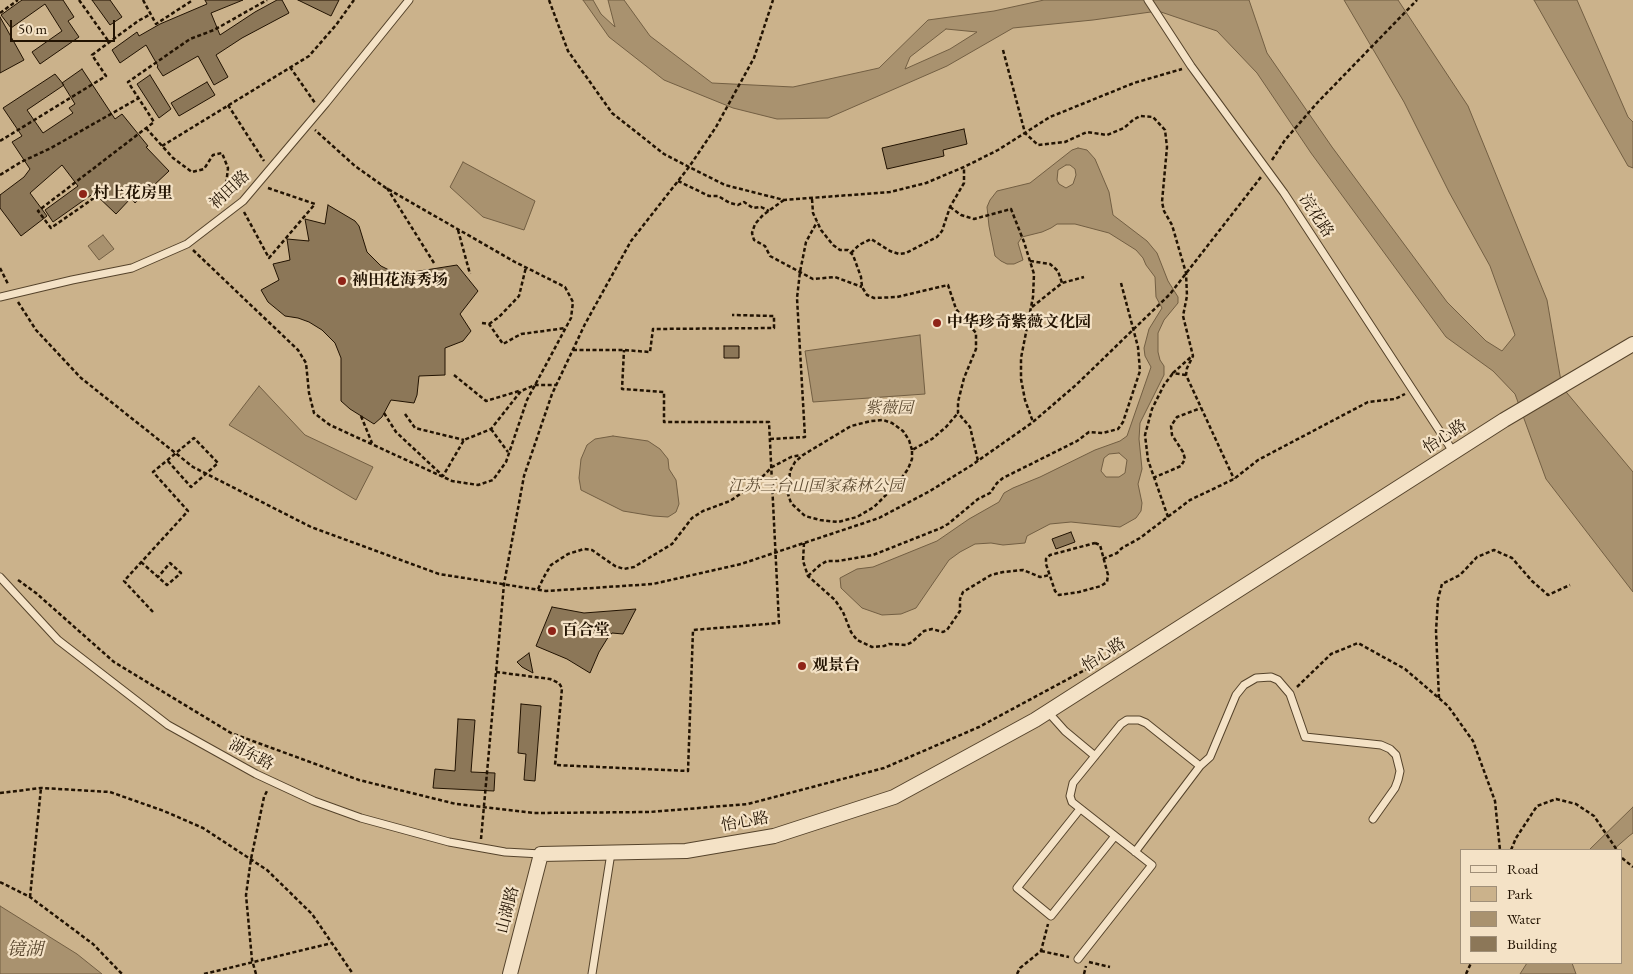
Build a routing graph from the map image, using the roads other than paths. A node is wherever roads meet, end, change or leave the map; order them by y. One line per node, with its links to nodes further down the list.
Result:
1 (409, 0): 3 (lane, 衲田路)
2 (1148, 0): 5 (lane, 浣花路)
3 (0, 297)
4 (1633, 344): 5 (street, 怡心路)
5 (1454, 452): 7 (street, 怡心路)
6 (0, 577): 15 (lane, 湖东路)
7 (1048, 712): 8 (lane); 14 (street, 怡心路)
8 (1095, 756): 9 (lane); 10 (lane)
9 (1200, 766): 11 (lane); 13 (lane)
10 (1080, 809): 12 (lane); 12 (lane)
11 (1373, 819)
12 (1115, 836): 13 (lane)
13 (1135, 852): 16 (lane)
14 (611, 853): 15 (street, 怡心路); 18 (lane)
15 (541, 854): 17 (street, 山湖路)
16 (1078, 959)
17 (510, 974)
18 (592, 974)

